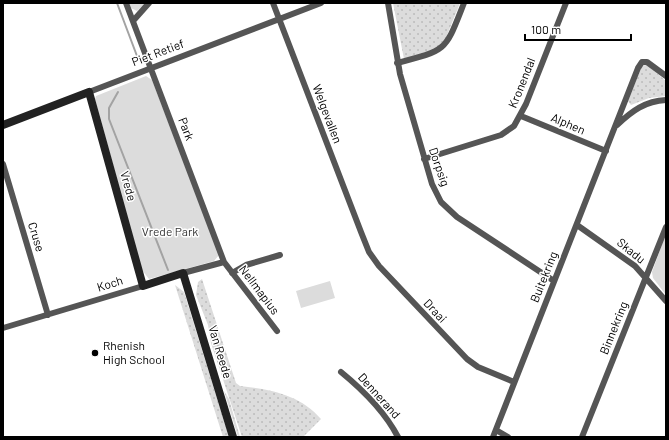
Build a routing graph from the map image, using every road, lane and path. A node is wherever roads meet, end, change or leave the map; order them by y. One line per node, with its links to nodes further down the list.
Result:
1 (126, 3): 9 (street, Park)
2 (149, 3): 9 (street)
3 (272, 3): 8 (street, Welgevallen)
4 (321, 3): 8 (street, Piet Retief)
5 (388, 3): 10 (street, Dorpsig)
6 (464, 3): 10 (street)
7 (566, 3): 15 (street, Kronendal)
8 (279, 19): 11 (street, Piet Retief); 23 (street, Welgevallen)
9 (133, 21): 11 (street, Park)
10 (397, 63): 19 (street, Dorpsig)
11 (151, 69): 13 (street, Piet Retief); 25 (street, Park)
12 (666, 76): 17 (street, Buitekring)
13 (88, 92): 16 (street, Piet Retief); 30 (street, Vrede)
14 (666, 100): 17 (street, Buitekring)
15 (521, 116): 18 (street, Alphen); 19 (street, Kronendal)
16 (3, 125)
17 (616, 126): 18 (street, Buitekring)
18 (606, 151): 21 (street, Buitekring)
19 (424, 159): 29 (street, Dorpsig)
20 (3, 164): 32 (street, Cruse)
21 (577, 225): 28 (street, Skadu); 29 (street, Buitekring)
22 (666, 227): 28 (street, Binnekring)
23 (361, 232): 36 (street, Draai)
24 (280, 255): 27 (street)
25 (224, 262): 26 (street, Koch); 27 (street, Nellmapius)
26 (183, 273): 30 (street, Koch); 38 (street, Van Reede)
27 (232, 273): 34 (street, Nellmapius)
28 (645, 277): 31 (street, Skadu); 42 (street, Binnekring)
29 (554, 281): 36 (street, Buitekring)
30 (143, 286): 32 (street, Koch)
31 (666, 301)
32 (48, 315): 33 (street, Koch)
33 (3, 328)
34 (277, 331)
35 (341, 372): 39 (street, Dennerand)
36 (514, 382): 37 (street, Buitekring)
37 (496, 430): 40 (street, Buitekring); 41 (street)
38 (233, 437)
39 (398, 437)
40 (493, 437)
41 (508, 437)
42 (582, 437)

